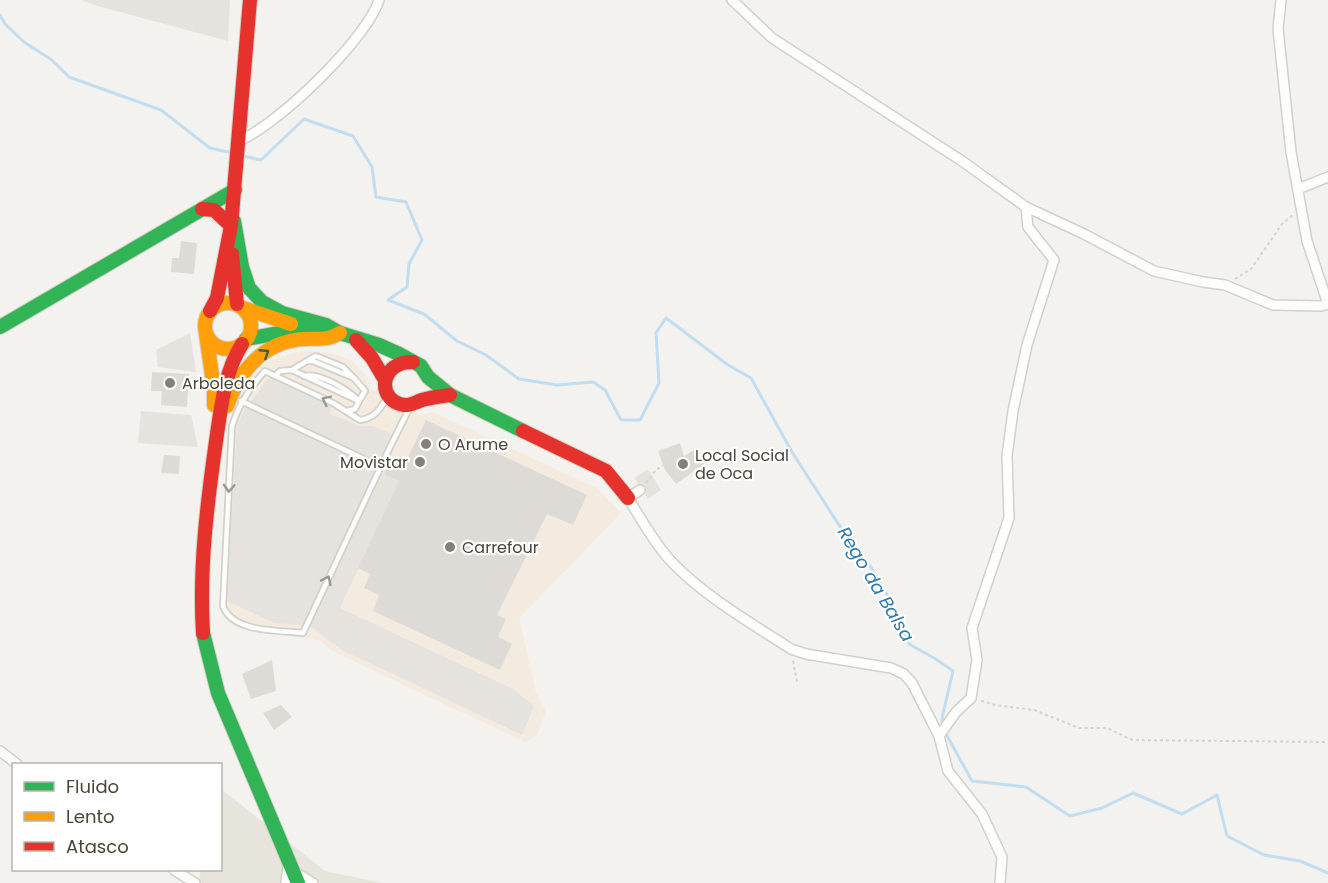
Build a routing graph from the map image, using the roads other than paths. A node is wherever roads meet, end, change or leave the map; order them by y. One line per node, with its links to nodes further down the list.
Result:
1 (250, 0): 5 (street)
2 (379, 0): 5 (street)
3 (732, 0): 9 (street)
4 (1281, 0): 7 (street)
5 (238, 141): 8 (street)
6 (1328, 177): 7 (street)
7 (1298, 189): 12 (street)
8 (235, 190): 10 (street); 11 (street)
9 (1026, 207): 12 (street); 34 (street)
10 (202, 209): 11 (street); 15 (street)
11 (232, 220): 13 (street); 14 (street); 17 (street)
12 (1328, 304)
13 (240, 306): 14 (street); 17 (street); 18 (street)
14 (210, 311): 16 (street)
15 (0, 327)
16 (205, 331): 18 (street); 30 (street)
17 (346, 335): 18 (street); 19 (street); 23 (street); 30 (street, one-way to 17)
18 (244, 341): 30 (street)
19 (415, 362): 22 (street); 23 (street)
20 (292, 370): 21 (lane); 27 (lane); 27 (lane)
21 (275, 376): 26 (lane); 29 (lane, one-way to 21)
22 (428, 377): 25 (street); 28 (street)
23 (385, 380): 24 (street)
24 (388, 395): 28 (street); 29 (lane)
25 (450, 395): 28 (street); 33 (street)
26 (242, 401): 31 (lane); 31 (lane, one-way to 31)
27 (359, 401): 29 (lane)
28 (416, 402): 31 (lane)
29 (344, 410)
30 (213, 459): 38 (street)
31 (381, 467)
32 (640, 490): 33 (street)
33 (628, 498): 34 (street)
34 (939, 735): 41 (street)
35 (0, 752): 36 (street)
36 (14, 763)
37 (176, 871): 39 (street)
38 (293, 876): 40 (street)
39 (195, 883)
40 (313, 883)
41 (1000, 883)

